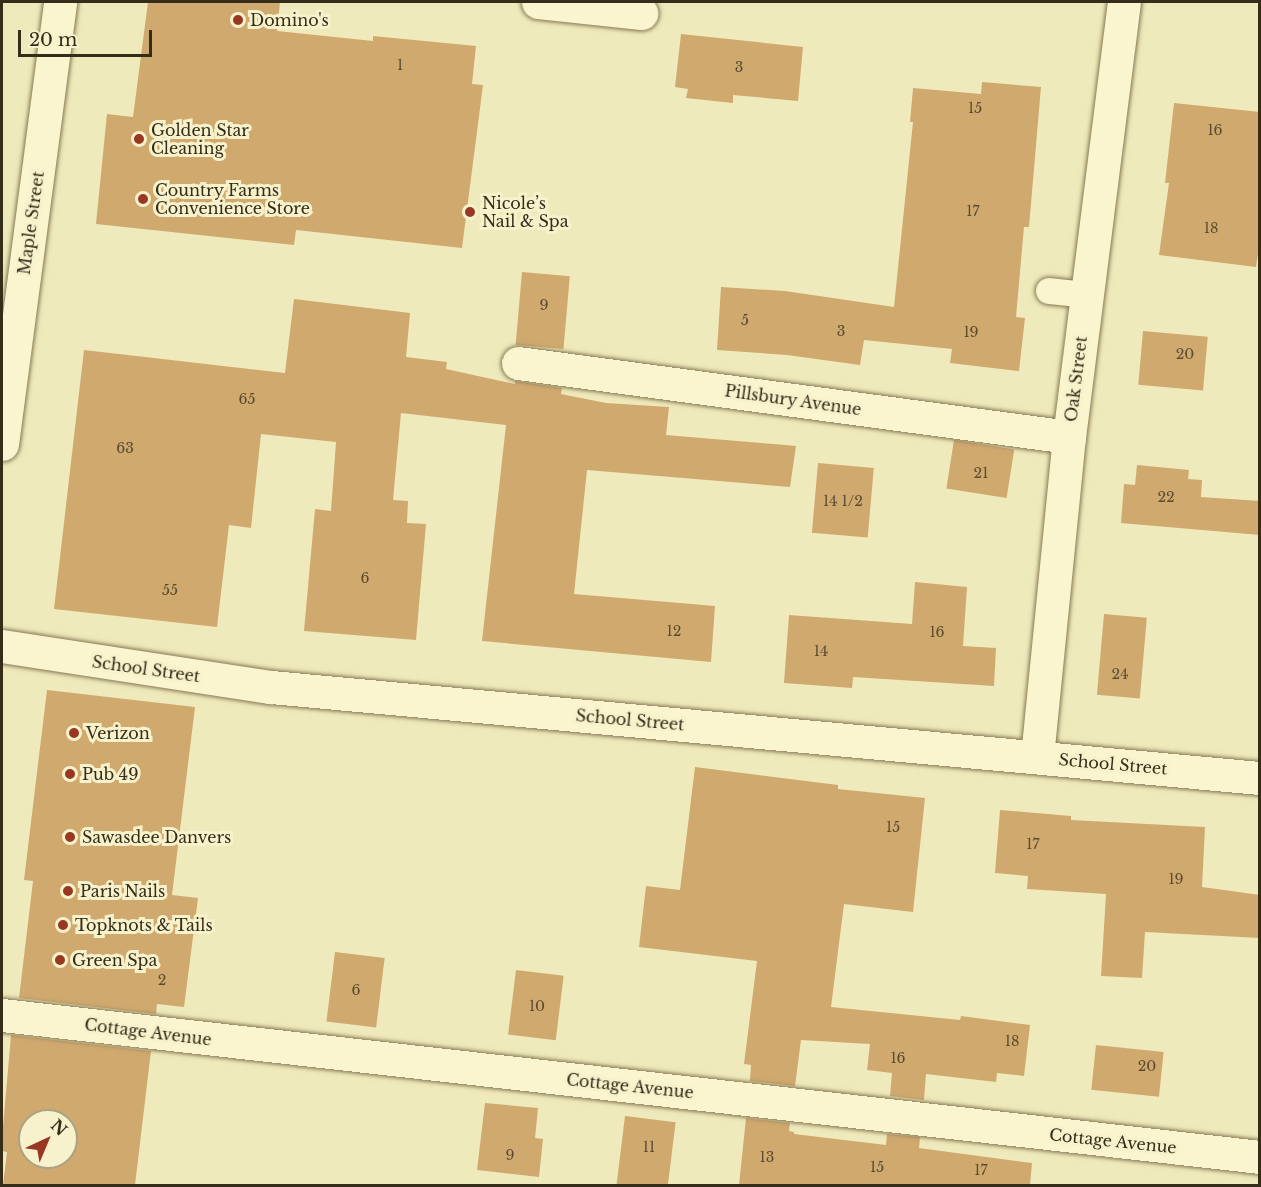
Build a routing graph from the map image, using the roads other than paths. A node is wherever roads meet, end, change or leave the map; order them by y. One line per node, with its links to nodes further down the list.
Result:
1 (60, 2): 9 (street, Maple Street)
2 (538, 2): 4 (street)
3 (1124, 2): 6 (street, Oak Street)
4 (641, 13)
5 (1048, 291): 6 (lane)
6 (1087, 295): 8 (street, Oak Street)
7 (518, 363): 8 (street, Pillsbury Avenue)
8 (1069, 437): 11 (street, Oak Street)
9 (2, 444)
10 (2, 646): 11 (street, School Street)
11 (1037, 757): 12 (street, School Street)
12 (1260, 778)
13 (2, 1015): 14 (street, Cottage Avenue)
14 (1260, 1157)

